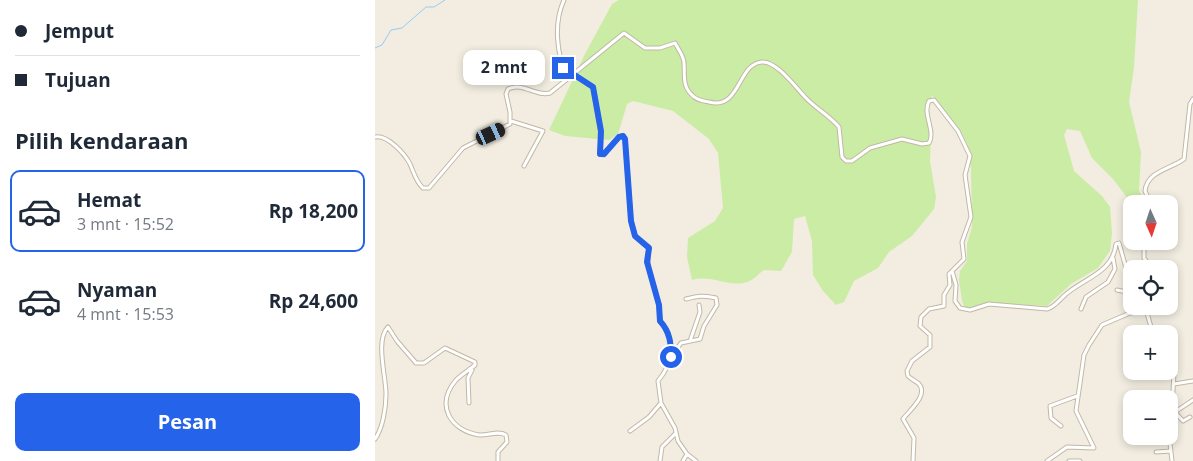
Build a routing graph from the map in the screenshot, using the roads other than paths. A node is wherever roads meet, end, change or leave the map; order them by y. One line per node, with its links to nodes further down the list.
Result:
1 (564, 0): 3 (street)
2 (573, 74): 3 (street); 11 (street); 19 (street)
3 (567, 78): 5 (street)
4 (1193, 99): 8 (street)
5 (511, 121): 6 (street); 7 (street)
6 (375, 137)
7 (524, 166)
8 (1146, 195)
9 (1113, 258): 10 (street); 11 (street); 16 (street)
10 (1124, 260)
11 (952, 270): 44 (street)
12 (1117, 290): 13 (street)
13 (1123, 291)
14 (686, 300): 18 (street)
15 (699, 305): 18 (street)
16 (1081, 309)
17 (1126, 315): 25 (street)
18 (690, 341): 19 (street)
19 (671, 357): 28 (street)
20 (473, 367): 27 (street); 35 (street); 40 (street)
21 (1174, 380): 23 (street)
22 (1193, 381): 23 (street)
23 (1174, 384): 24 (street)
24 (1174, 390)
25 (1078, 396): 32 (street); 45 (street)
26 (1193, 400): 29 (street)
27 (469, 403)
28 (661, 404): 33 (street); 34 (street)
29 (1178, 409)
30 (1178, 415): 31 (street)
31 (1190, 417)
32 (1061, 426)
33 (630, 431)
34 (676, 433): 39 (street); 41 (street)
35 (375, 440)
36 (1170, 445): 37 (street)
37 (1171, 451): 38 (street); 48 (street)
38 (1156, 452)
39 (687, 454): 42 (street); 43 (street)
40 (498, 461)
41 (661, 461)
42 (683, 461)
43 (696, 461)
44 (913, 461)
45 (1047, 461)
46 (1069, 461): 47 (street)
47 (1080, 461)
48 (1172, 461)

